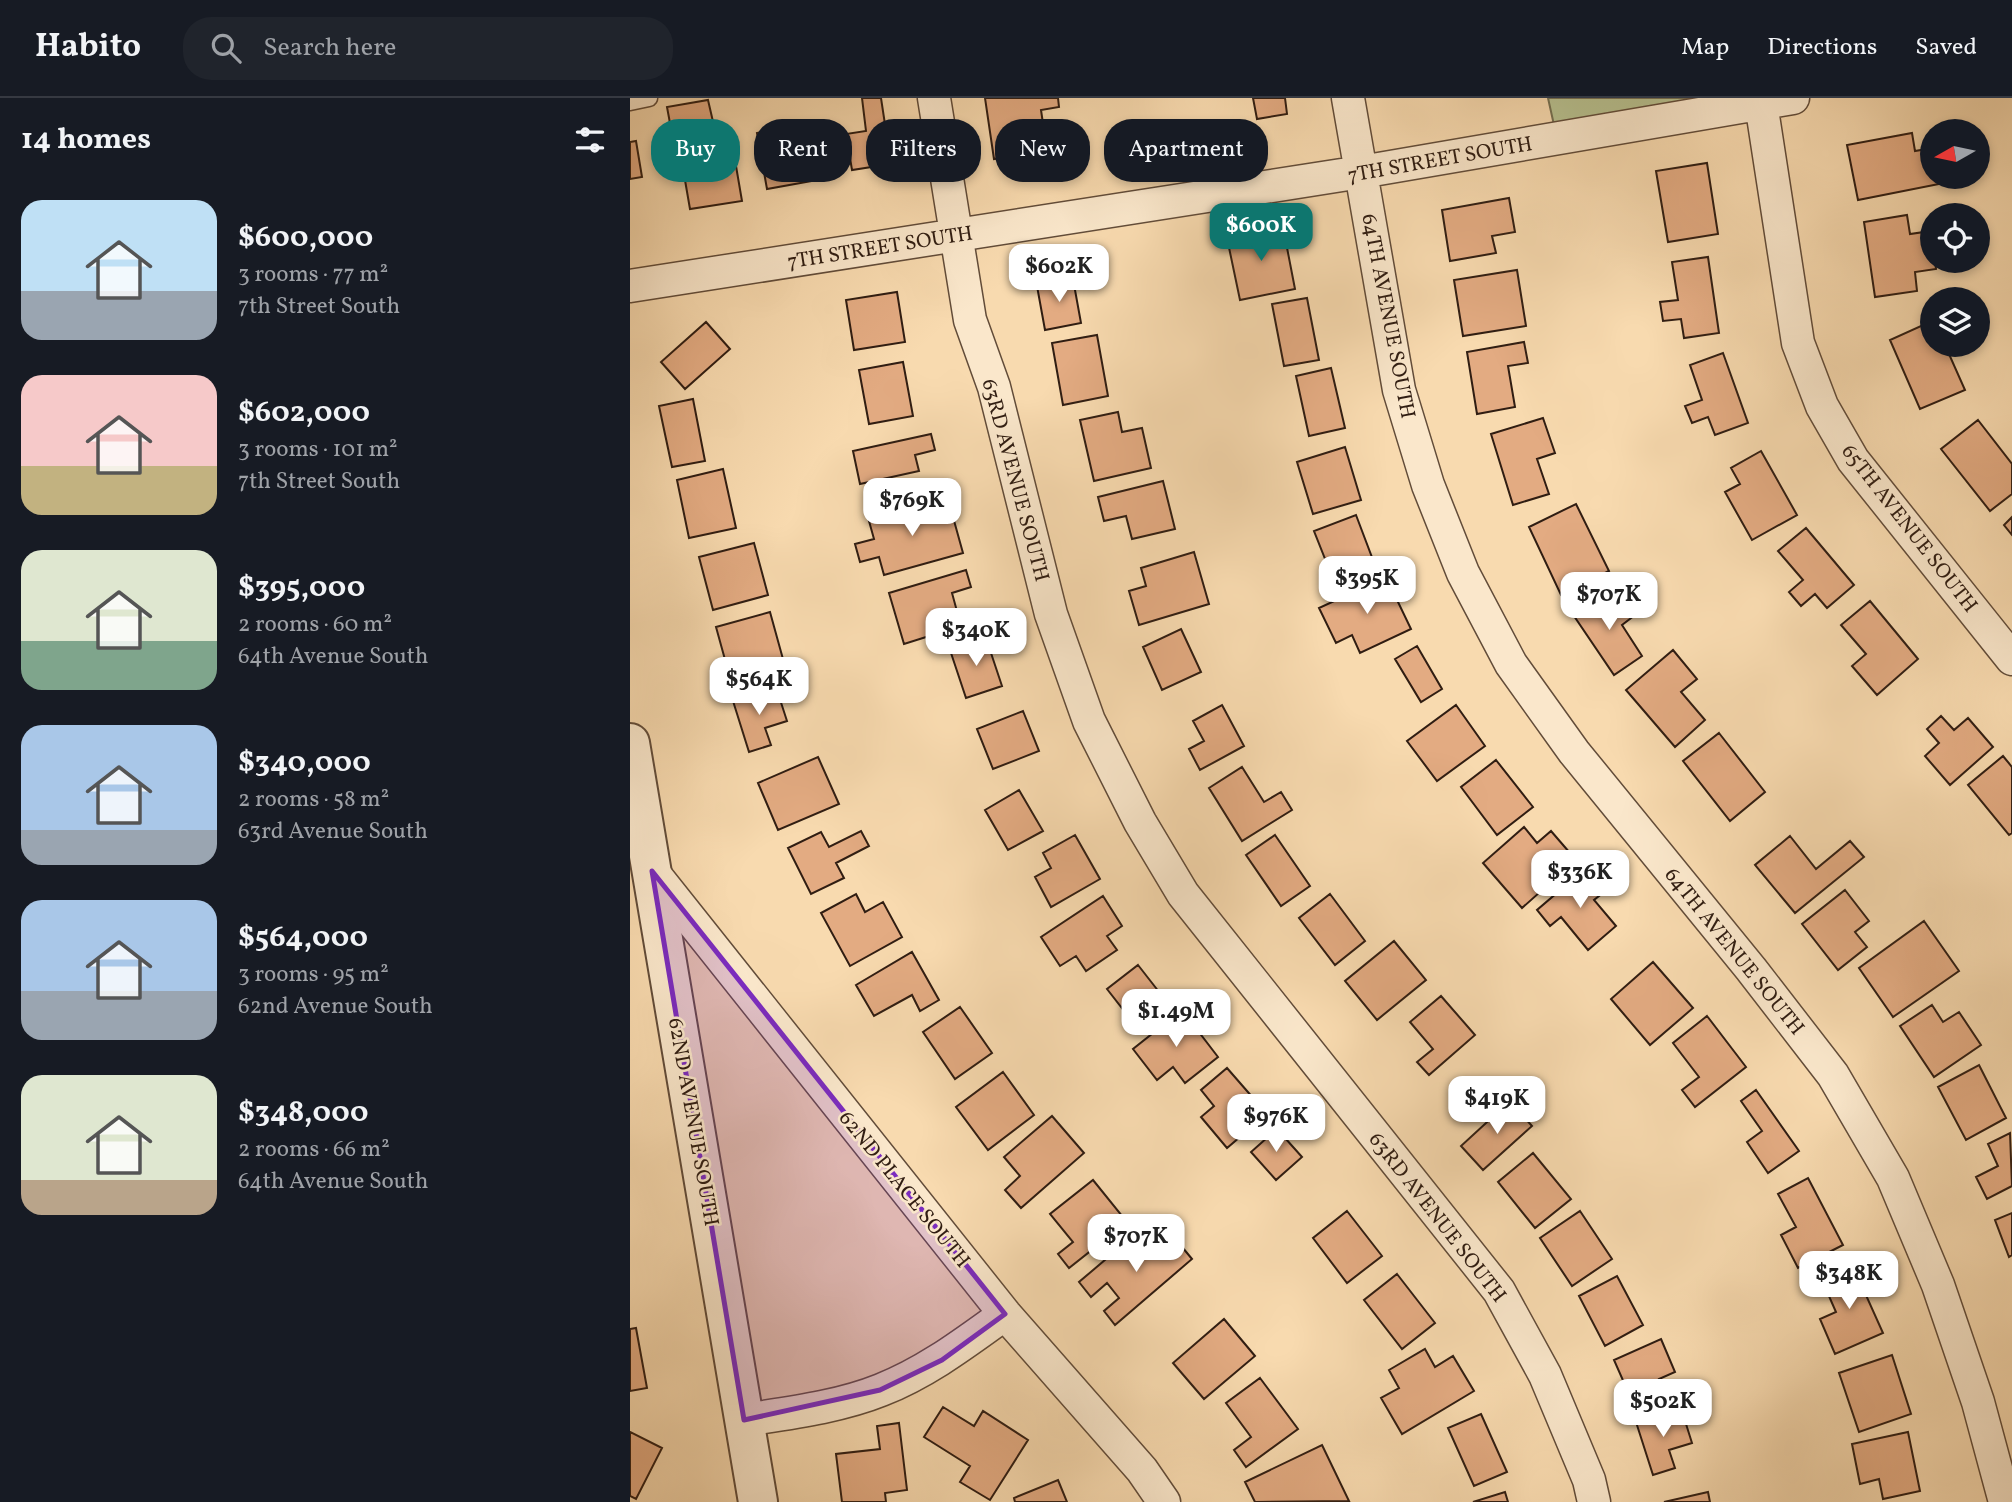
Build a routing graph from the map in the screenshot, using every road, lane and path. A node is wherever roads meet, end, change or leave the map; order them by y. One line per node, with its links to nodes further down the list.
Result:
1 (649, 98): 5 (lane)
2 (934, 98): 8 (street, 63RD AVENUE SOUTH)
3 (1349, 98): 7 (street, 64TH AVENUE SOUTH)
4 (1793, 98): 6 (street, 7TH STREET SOUTH)
5 (630, 102)
6 (1760, 103): 7 (street, 7TH STREET SOUTH); 10 (street, 65TH AVENUE SOUTH)
7 (1361, 172): 8 (street, 7TH STREET SOUTH); 18 (street, 64TH AVENUE SOUTH)
8 (957, 235): 9 (street, 7TH STREET SOUTH); 17 (street, 63RD AVENUE SOUTH)
9 (630, 286)
10 (2012, 659)
11 (630, 743): 12 (street, 62ND AVENUE SOUTH)
12 (652, 871): 13 (street, 62ND PLACE SOUTH); 14 (street, 62ND AVENUE SOUTH)
13 (1005, 1314): 14 (street); 16 (street, 62ND PLACE SOUTH)
14 (744, 1420): 15 (street, 62ND AVENUE SOUTH)
15 (758, 1502)
16 (1164, 1502)
17 (1594, 1502)
18 (2005, 1502)

